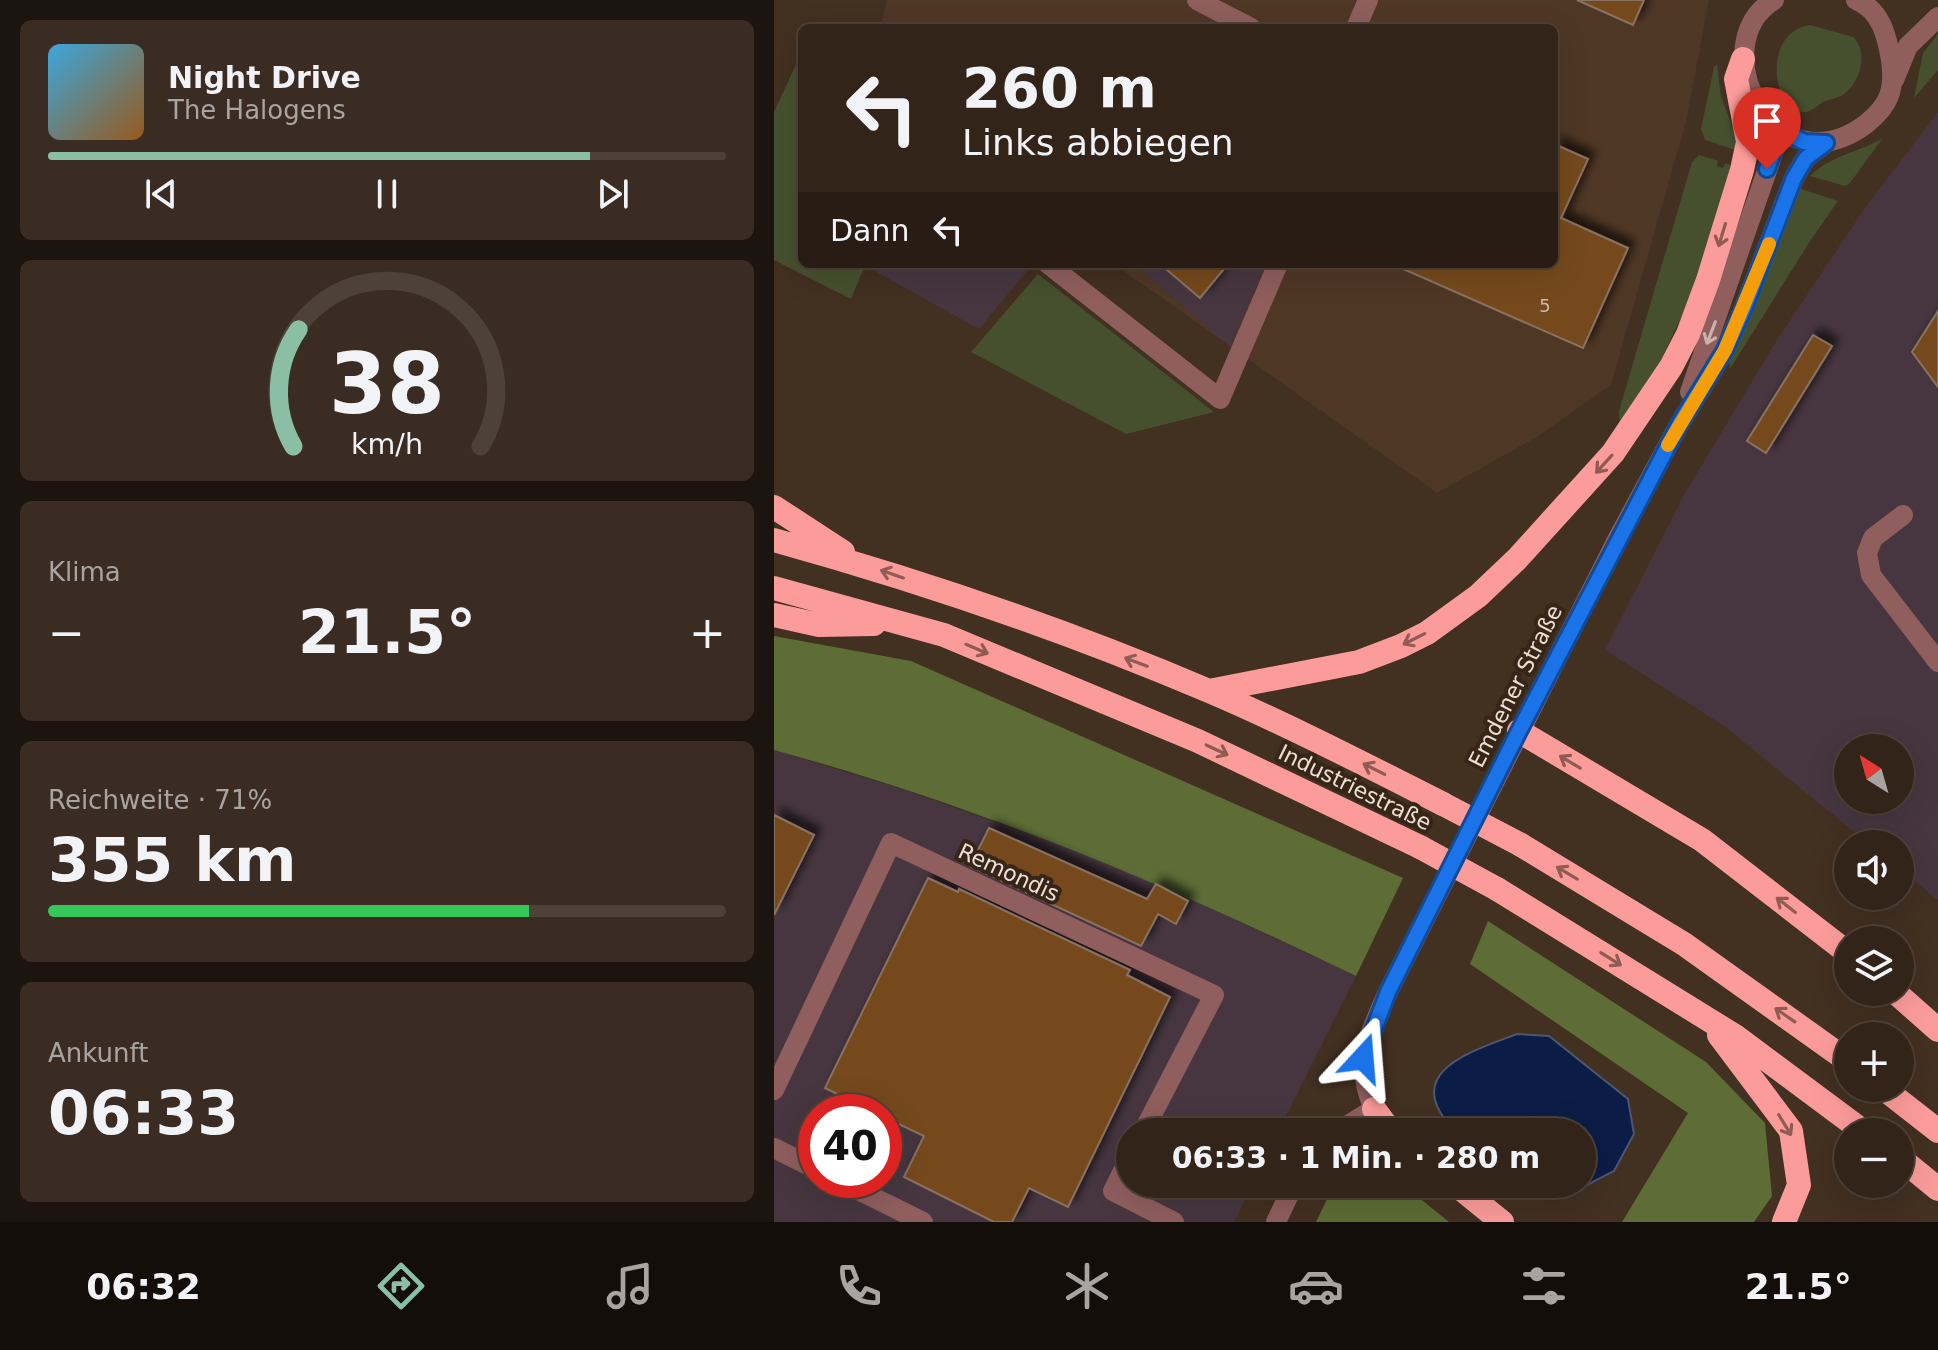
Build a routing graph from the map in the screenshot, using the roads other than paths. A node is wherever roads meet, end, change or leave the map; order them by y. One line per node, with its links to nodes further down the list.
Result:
1 (1197, 0): 6 (street)
2 (1368, 0): 7 (street)
3 (1869, 1): 9 (street)
4 (1766, 3): 8 (street)
5 (1938, 17): 9 (street)
6 (1243, 24)
7 (1358, 24)
8 (1743, 59): 10 (street); 23 (highway, one-way to 23)
9 (1894, 80): 11 (street)
10 (1775, 126): 11 (street); 14 (street, Emdener Straße, one-way to 14)
11 (1826, 143): 14 (street, Emdener Straße)
12 (1053, 268): 13 (street)
13 (1276, 268)
14 (1680, 423): 24 (street, Emdener Straße)
15 (774, 507): 18 (highway)
16 (1903, 515): 22 (street)
17 (774, 540): 18 (highway, Industriestraße)
18 (861, 564): 23 (highway, Industriestraße, one-way to 18)
19 (774, 588): 21 (highway, Industriestraße)
20 (774, 615): 21 (highway)
21 (904, 624): 27 (highway, Industriestraße, one-way to 27, bridge)
22 (1938, 662)
23 (1209, 691): 29 (highway, Industriestraße, one-way to 23, bridge)
24 (1519, 731): 25 (highway, one-way to 24); 32 (street, Emdener Straße)
25 (1834, 942)
26 (1911, 1006): 28 (highway)
27 (1705, 1018): 36 (highway, Industriestraße); 50 (highway, one-way to 50)
28 (1938, 1030)
29 (1834, 1051)
30 (774, 1090): 33 (street, Remondis)
31 (1901, 1102): 37 (highway)
32 (1374, 1109): 34 (street); 35 (highway)
33 (1150, 1118)
34 (1360, 1118)
35 (1381, 1118)
36 (1845, 1118)
37 (1938, 1131)
38 (774, 1148): 39 (street)
39 (798, 1160)
40 (1914, 1169): 41 (highway)
41 (1938, 1189)
42 (874, 1198): 46 (street)
43 (1127, 1198): 47 (street)
44 (1287, 1198): 48 (street)
45 (1472, 1198): 49 (highway)
46 (923, 1222)
47 (1174, 1222)
48 (1276, 1222)
49 (1502, 1222)
50 (1784, 1222)

